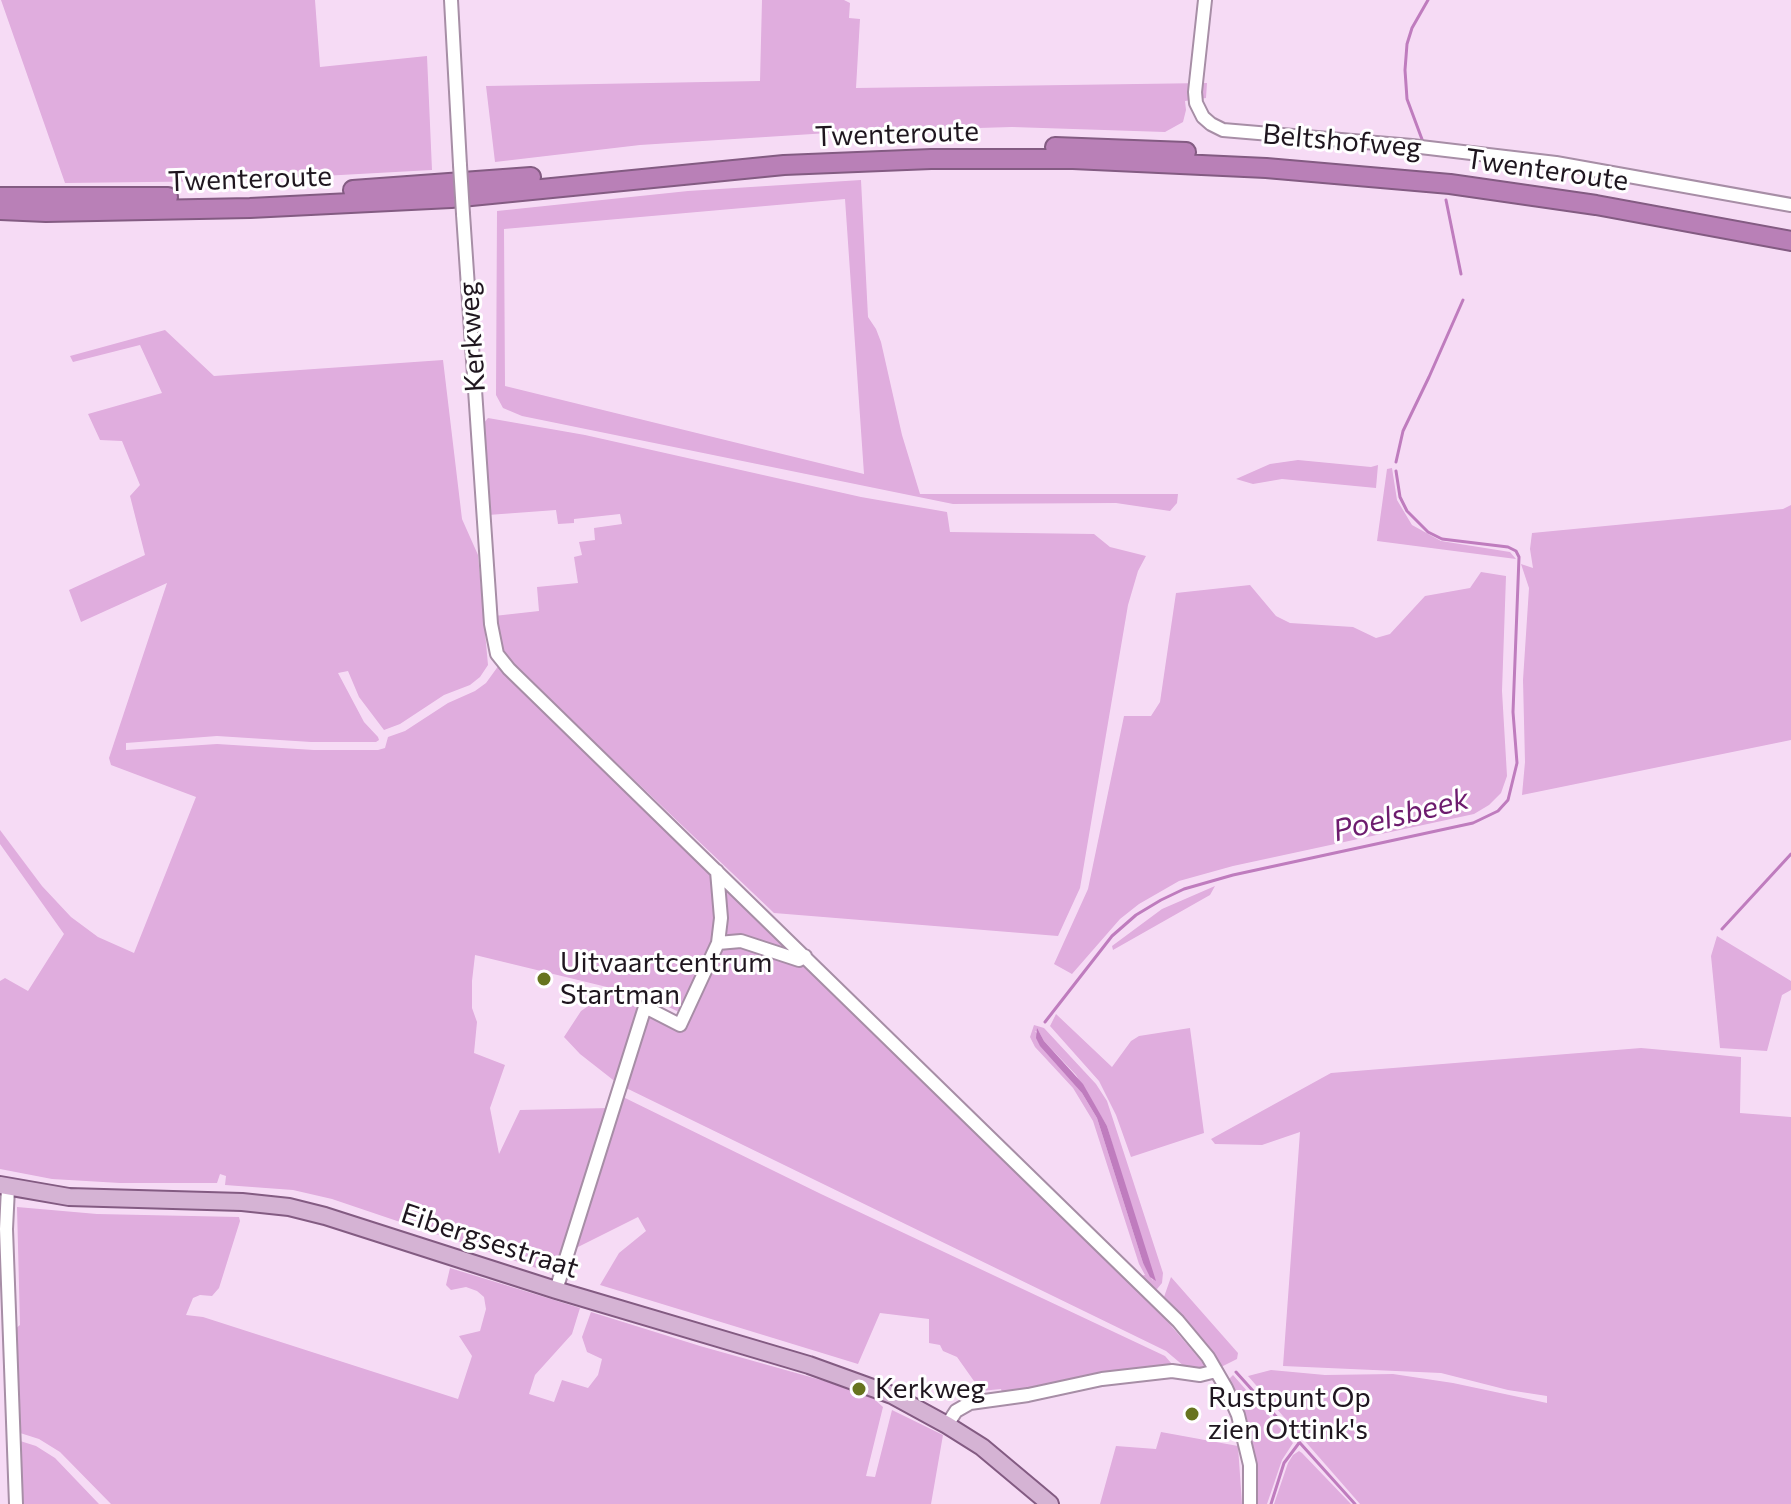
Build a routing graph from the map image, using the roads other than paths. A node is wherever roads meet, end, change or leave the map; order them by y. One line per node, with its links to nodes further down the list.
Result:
1 (451, 0): 8 (street, Kerkweg, bridge)
2 (1205, 0): 4 (street, Beltshofweg)
3 (0, 197): 6 (highway, Twenteroute)
4 (1791, 205)
5 (0, 210): 7 (highway, Twenteroute)
6 (1791, 229)
7 (1791, 241)
8 (717, 871): 9 (street); 10 (street, Kerkweg)
9 (718, 943): 10 (street); 12 (street)
10 (805, 956): 13 (street, Kerkweg)
11 (4, 1187): 12 (main road, Eibergsestraat); 15 (street)
12 (556, 1290): 14 (main road, Eibergsestraat)
13 (1216, 1371): 14 (street); 17 (street)
14 (947, 1425): 16 (main road, Eibergsestraat)
15 (16, 1504)
16 (1050, 1504)
17 (1250, 1504)

